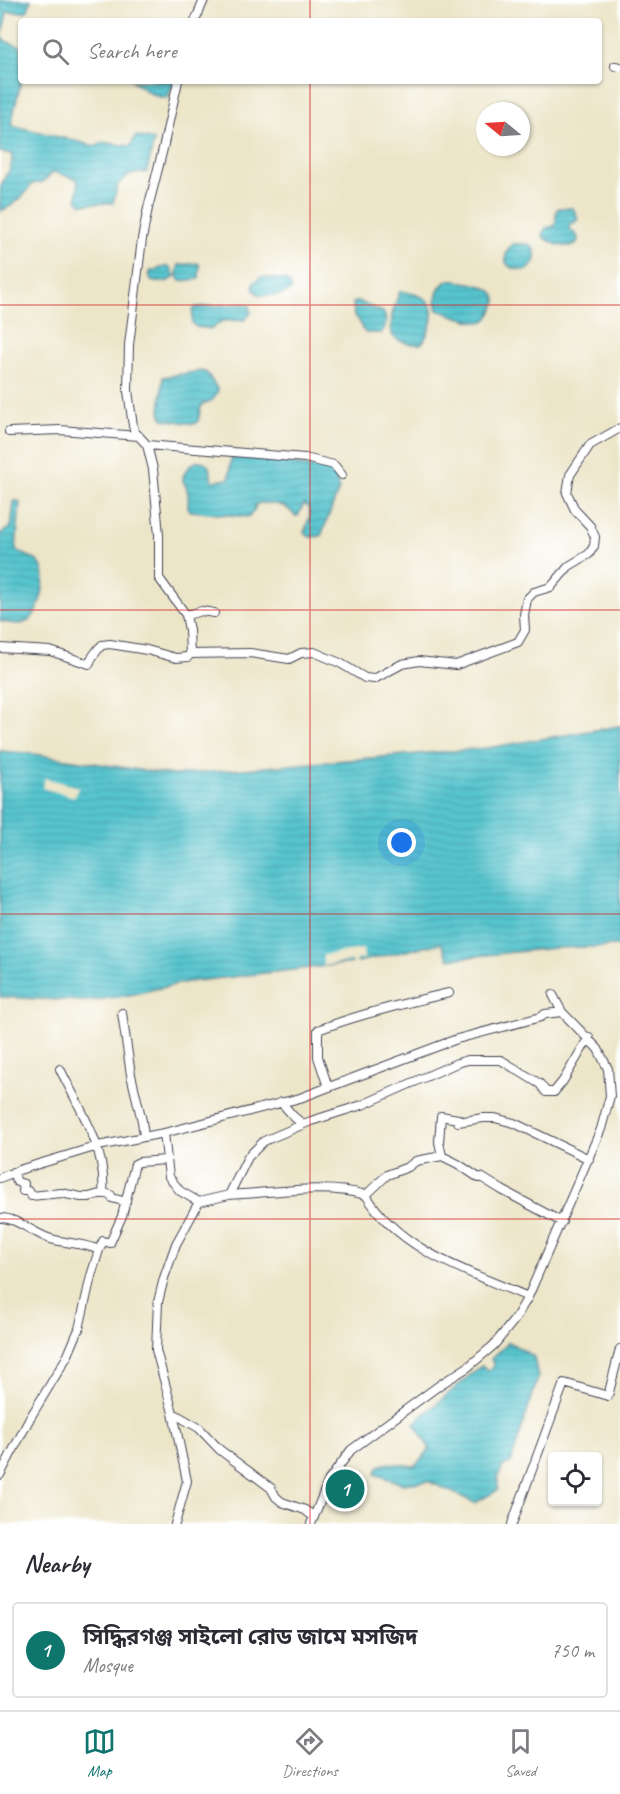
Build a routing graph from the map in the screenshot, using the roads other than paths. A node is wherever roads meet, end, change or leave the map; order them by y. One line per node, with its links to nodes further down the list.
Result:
1 (204, 0): 2 (street)
2 (196, 18)
3 (177, 84): 6 (street)
4 (620, 428): 12 (street)
5 (9, 432): 6 (street)
6 (139, 436): 7 (street)
7 (147, 445): 8 (street); 10 (street)
8 (342, 475)
9 (214, 613): 10 (street)
10 (186, 615): 12 (street)
11 (0, 648): 12 (street)
12 (190, 654)
13 (450, 993): 19 (street)
14 (553, 995): 15 (street)
15 (562, 1012): 17 (street); 19 (street)
16 (122, 1013): 23 (street)
17 (588, 1037): 21 (street); 26 (street)
18 (60, 1069): 24 (street)
19 (328, 1087): 20 (street)
20 (281, 1102): 21 (street); 22 (street)
21 (303, 1124): 31 (street)
22 (164, 1133): 23 (street); 27 (street)
23 (144, 1136): 24 (street)
24 (98, 1146): 28 (street); 30 (street)
25 (442, 1156): 26 (street); 32 (street); 36 (street)
26 (589, 1159): 36 (street)
27 (166, 1160): 33 (street); 34 (street)
28 (13, 1172): 29 (street); 30 (street)
29 (0, 1178)
30 (103, 1194): 33 (street)
31 (229, 1195): 32 (street); 34 (street)
32 (366, 1195): 38 (street)
33 (126, 1202): 37 (street)
34 (199, 1202): 40 (street)
35 (0, 1218): 37 (street)
36 (562, 1222): 38 (street)
37 (98, 1253): 41 (street)
38 (528, 1297): 42 (street)
39 (620, 1349): 44 (street)
40 (173, 1413): 42 (street); 43 (street)
41 (0, 1475)
42 (312, 1520)
43 (175, 1524)
44 (512, 1524)

